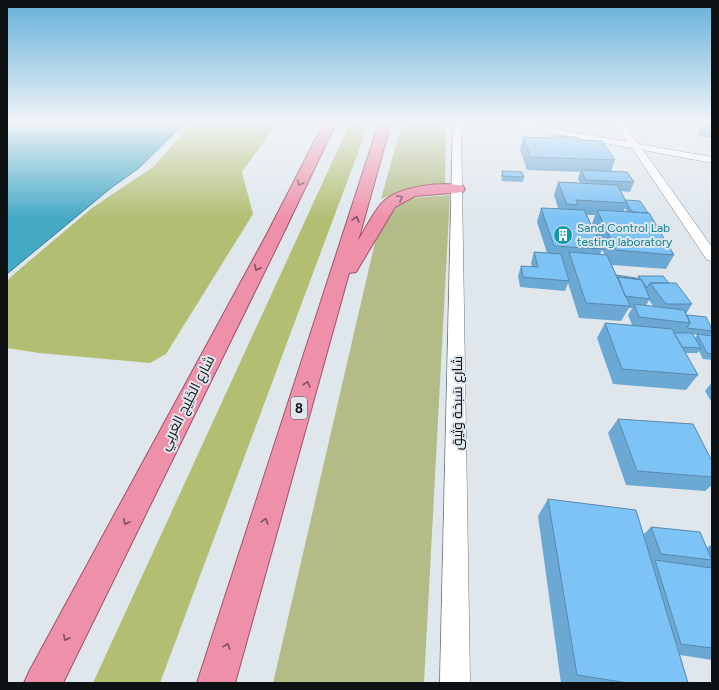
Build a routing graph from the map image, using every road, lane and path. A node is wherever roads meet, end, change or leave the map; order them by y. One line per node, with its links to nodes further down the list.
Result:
1 (314, 155): 10 (highway, شارع الخَلِيج العَربِي, one-way to 10)
2 (375, 155): 9 (highway, 8, one-way to 2)
3 (457, 155): 7 (street, شارع سَبخة وَثِيق)
4 (640, 155): 8 (street)
5 (685, 155): 6 (street)
6 (712, 160)
7 (458, 189): 9 (highway, one-way to 7); 12 (street, شارع سَبخة وَثِيق)
8 (712, 257)
9 (332, 299): 11 (highway, 8, one-way to 9)
10 (43, 683)
11 (216, 683)
12 (456, 683)

